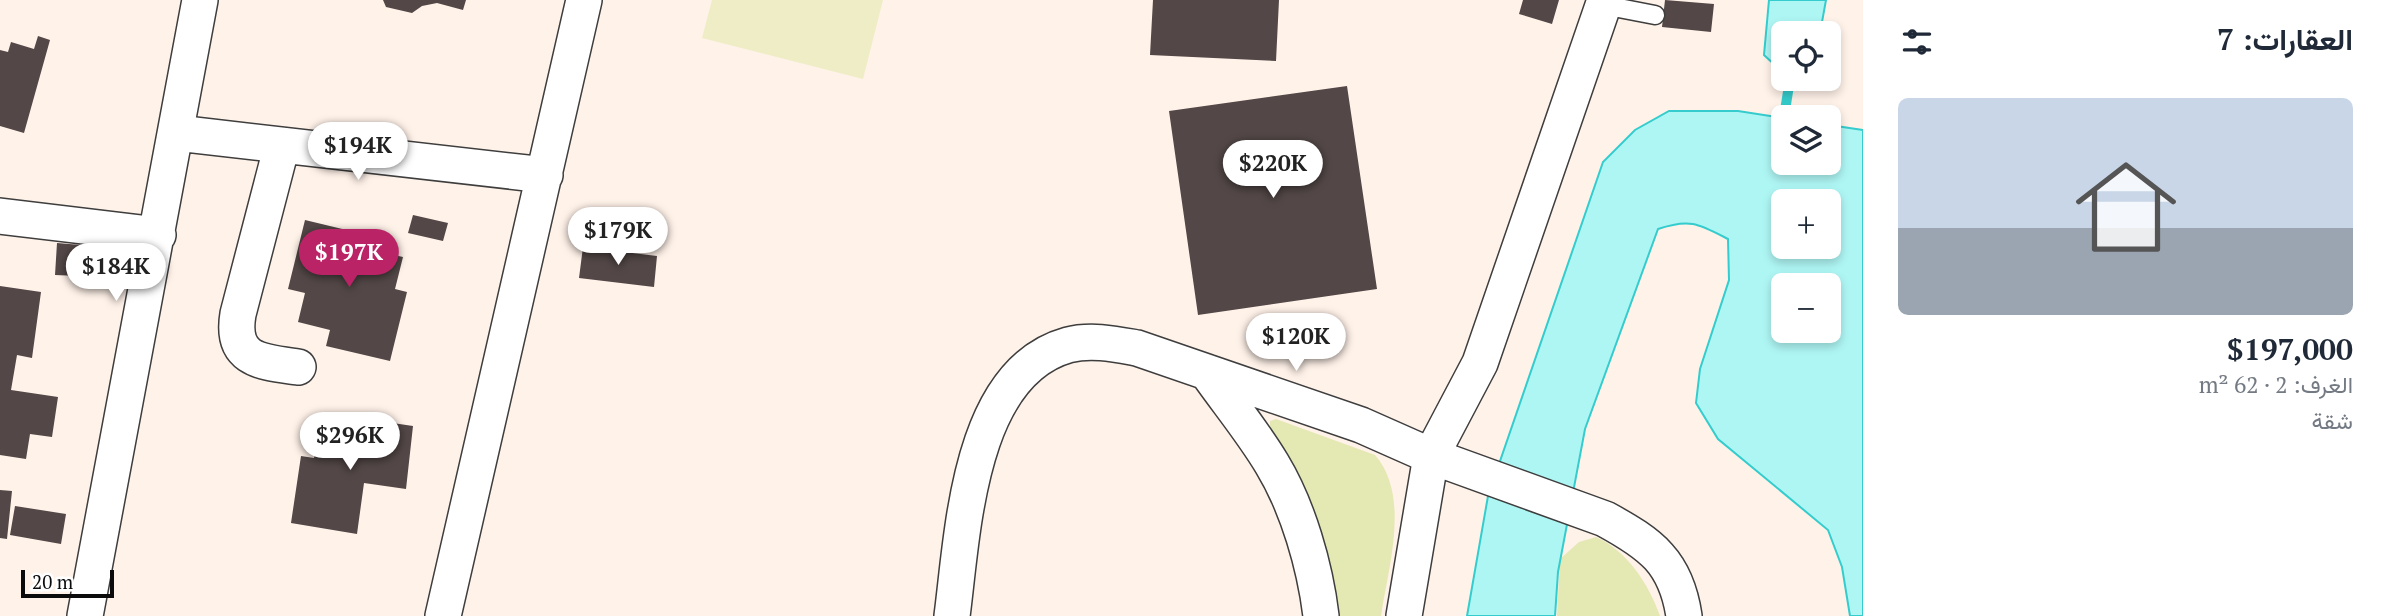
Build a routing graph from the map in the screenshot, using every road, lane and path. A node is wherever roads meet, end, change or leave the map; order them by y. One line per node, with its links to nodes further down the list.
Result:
1 (200, 0): 5 (street)
2 (584, 0): 7 (street)
3 (1604, 2): 4 (lane); 12 (street)
4 (1655, 15)
5 (177, 133): 6 (street); 9 (street)
6 (282, 145): 7 (street); 10 (street)
7 (545, 175): 14 (street)
8 (0, 216): 9 (street)
9 (158, 235): 13 (street)
10 (298, 367)
11 (1207, 372): 12 (street); 15 (street); 16 (street)
12 (1446, 461): 17 (street); 18 (street)
13 (85, 616)
14 (443, 616)
15 (952, 616)
16 (1321, 616)
17 (1404, 616)
18 (1684, 616)

